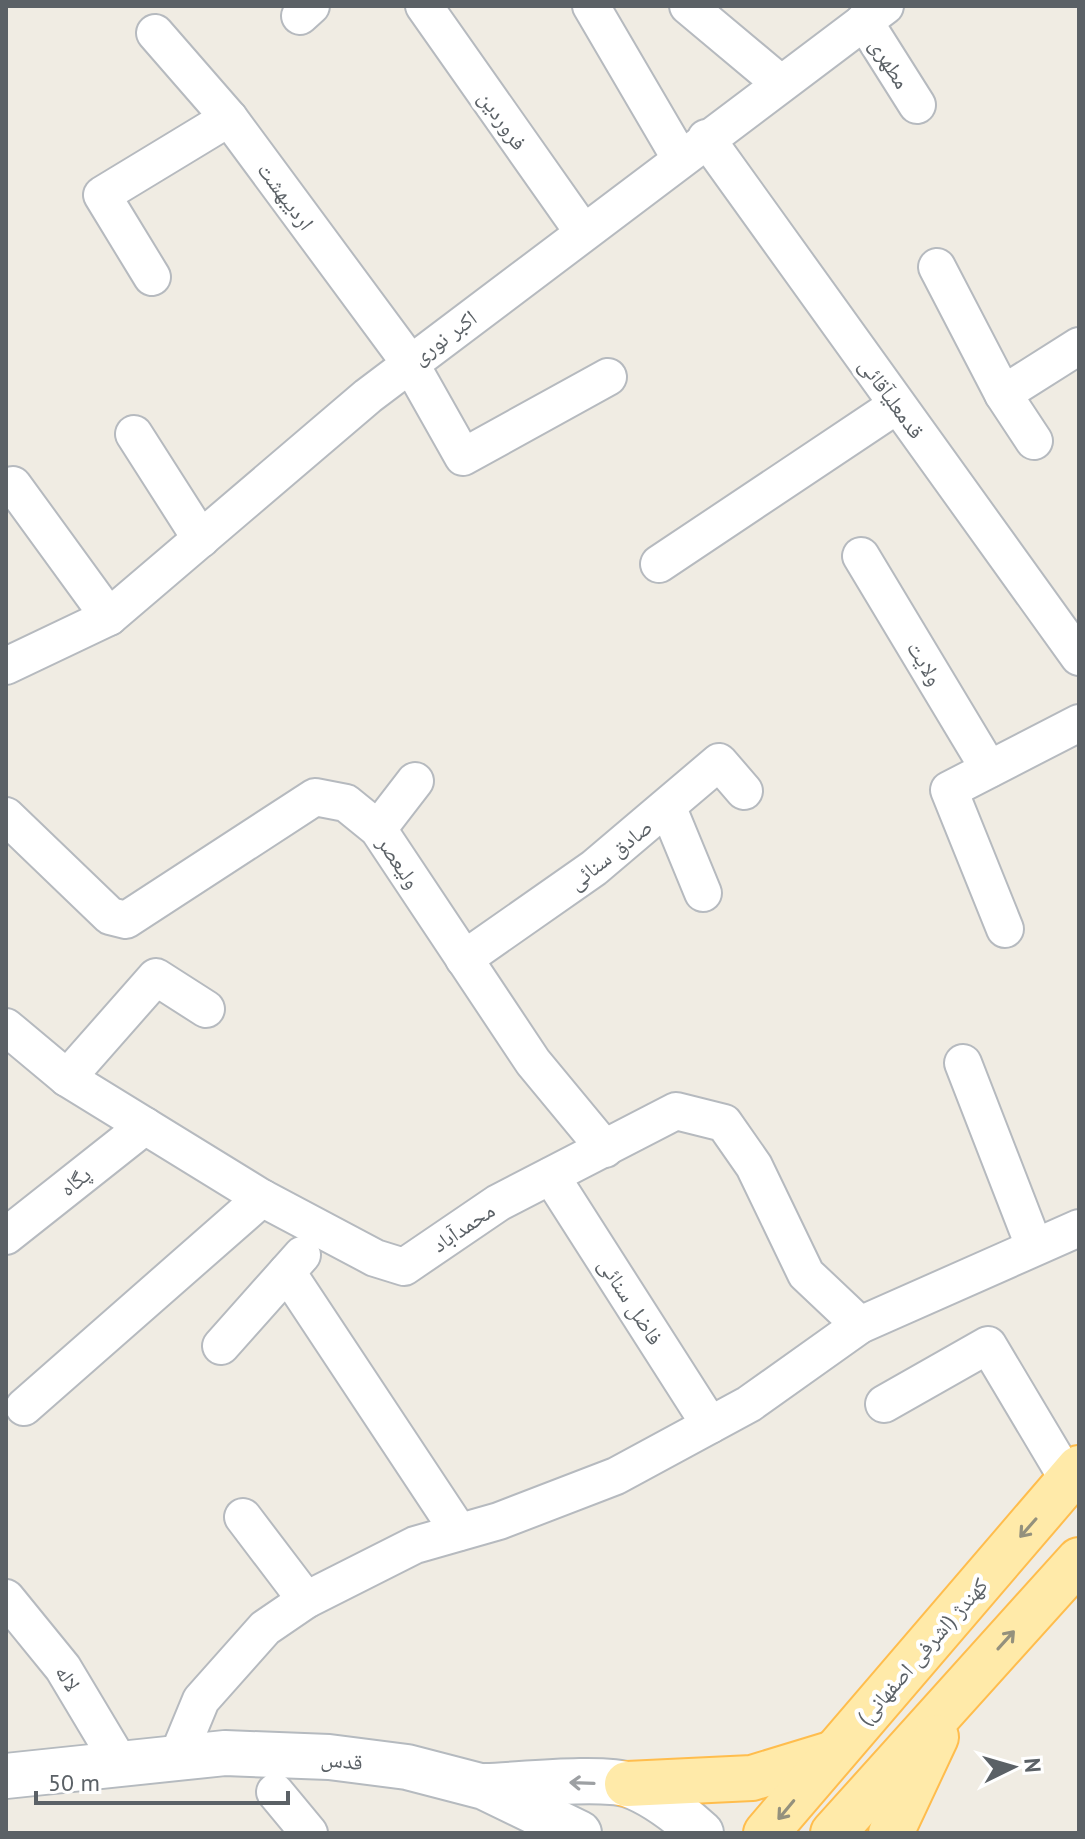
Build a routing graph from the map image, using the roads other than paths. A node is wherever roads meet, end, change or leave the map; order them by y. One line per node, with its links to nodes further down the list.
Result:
1 (591, 6): 9 (street, قدمعلیآقائی)
2 (688, 6): 6 (street)
3 (436, 11): 10 (street, فروردین)
4 (874, 14): 6 (street, اکبر نوری); 7 (street, مطهری)
5 (155, 33): 8 (street, اردیبهشت)
6 (780, 83): 9 (street, اکبر نوری)
7 (917, 105)
8 (229, 118): 12 (street); 14 (street, اردیبهشت)
9 (693, 148): 10 (street, اکبر نوری); 17 (street, قدمعلیآقائی)
10 (583, 232): 14 (street, اکبر نوری)
11 (937, 267): 16 (street)
12 (152, 277)
13 (1079, 346): 16 (street)
14 (410, 363): 15 (street, اردیبهشت); 21 (street, اکبر نوری)
15 (608, 377)
16 (1003, 394): 19 (street)
17 (897, 405): 23 (street); 25 (street, قدمعلیآقائی)
18 (134, 434): 21 (street)
19 (1034, 441)
20 (13, 485): 24 (street)
21 (201, 539): 24 (street, اکبر نوری)
22 (861, 556): 28 (street, ولایت)
23 (659, 564)
24 (109, 617): 26 (street, اکبر نوری)
25 (1079, 657)
26 (7, 664)
27 (1079, 723): 28 (street)
28 (989, 769): 35 (street)
29 (415, 781): 33 (street)
30 (744, 791): 31 (street, صادق سنائی)
31 (668, 808): 34 (street); 36 (street, صادق سنائی)
32 (6, 816): 33 (street, ولیعصر)
33 (378, 829): 36 (street, ولیعصر)
34 (703, 893)
35 (1005, 929)
36 (464, 959): 42 (street, ولیعصر)
37 (206, 1009): 40 (street)
38 (6, 1027): 40 (street, محمدآباد)
39 (963, 1063): 48 (street)
40 (67, 1078): 41 (street, محمدآباد)
41 (145, 1126): 44 (street, محمدآباد); 47 (street, پگاه)
42 (605, 1149): 43 (street, محمدآباد); 50 (street, محمدآباد)
43 (551, 1176): 46 (street, محمدآباد); 54 (street, فاضل سنائی)
44 (262, 1198): 46 (street, محمدآباد); 53 (street)
45 (1079, 1228): 48 (street)
46 (323, 1232): 49 (street)
47 (6, 1236)
48 (1034, 1246): 50 (street)
49 (287, 1272): 51 (street); 57 (street)
50 (860, 1325): 54 (street)
51 (221, 1346)
52 (884, 1404): 55 (street)
53 (24, 1407)
54 (710, 1425): 57 (street)
55 (1074, 1474): 62 (main road, کهندژ (اشرفی اصفهانی), one-way to 62)
56 (243, 1517): 60 (street)
57 (459, 1532): 60 (street)
58 (1079, 1560): 61 (main road, one-way to 58)
59 (6, 1598): 64 (street, لاله)
60 (306, 1600): 63 (street)
61 (954, 1698): 73 (main road); 74 (main road)
62 (834, 1753): 66 (main road); 72 (main road, کهندژ (اشرفی اصفهانی), one-way to 72)
63 (177, 1758): 64 (main road, قدس); 67 (main road, قدس)
64 (121, 1765): 65 (main road, قدس)
65 (6, 1776)
66 (627, 1784): 67 (main road, one-way to 67); 71 (main road)
67 (484, 1787): 70 (main road)
68 (275, 1792): 69 (street)
69 (309, 1833)
70 (579, 1833)
71 (701, 1833)
72 (766, 1833)
73 (833, 1833)
74 (891, 1833)

